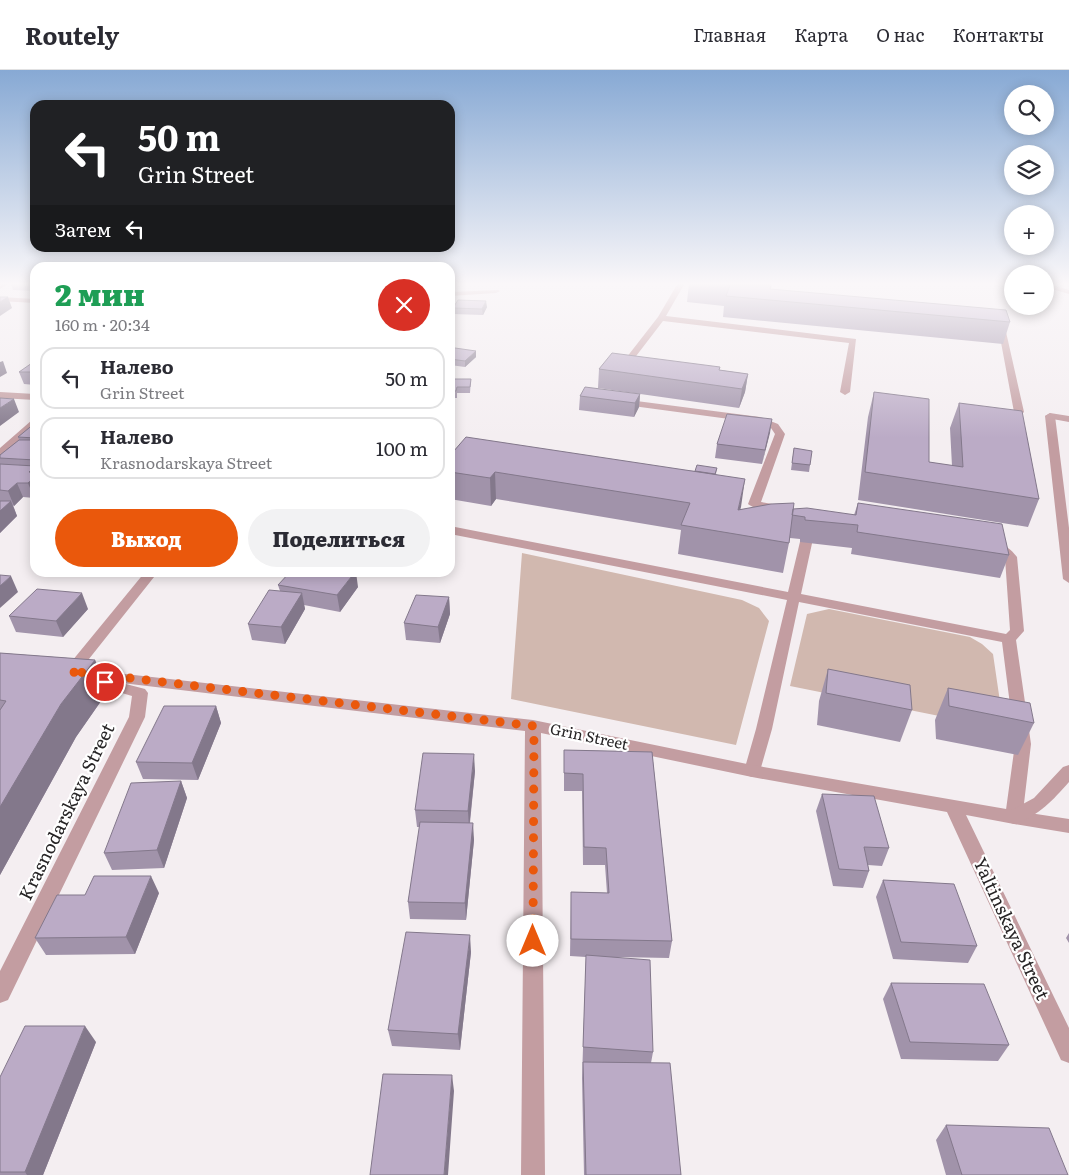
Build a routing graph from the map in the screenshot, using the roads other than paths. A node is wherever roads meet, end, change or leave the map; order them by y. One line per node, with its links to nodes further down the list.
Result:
1 (648, 335): 4 (street)
2 (799, 335): 5 (street)
3 (1004, 335): 9 (street)
4 (627, 362)
5 (845, 392)
6 (0, 395): 7 (street)
7 (30, 397)
8 (605, 400): 13 (street)
9 (1019, 412)
10 (1069, 419): 18 (street)
11 (30, 426): 12 (street)
12 (0, 453)
13 (790, 510)
14 (815, 514): 19 (street)
15 (455, 531): 19 (street)
16 (978, 541): 20 (street)
17 (148, 577): 22 (street)
18 (1069, 579)
19 (794, 598): 20 (street); 24 (street)
20 (1009, 640): 27 (street)
21 (52, 669): 22 (street, Grin Street)
22 (70, 671): 23 (street, Grin Street); 29 (street, Krasnodarskaya Street)
23 (534, 726): 24 (street, Grin Street); 31 (street)
24 (752, 771): 26 (street, Grin Street)
25 (1069, 771): 27 (street)
26 (953, 807): 27 (street, Grin Street); 30 (street, Yaltinskaya Street)
27 (1014, 817): 28 (street, Grin Street)
28 (1069, 826)
29 (0, 993)
30 (1069, 1052)
31 (533, 1175)

